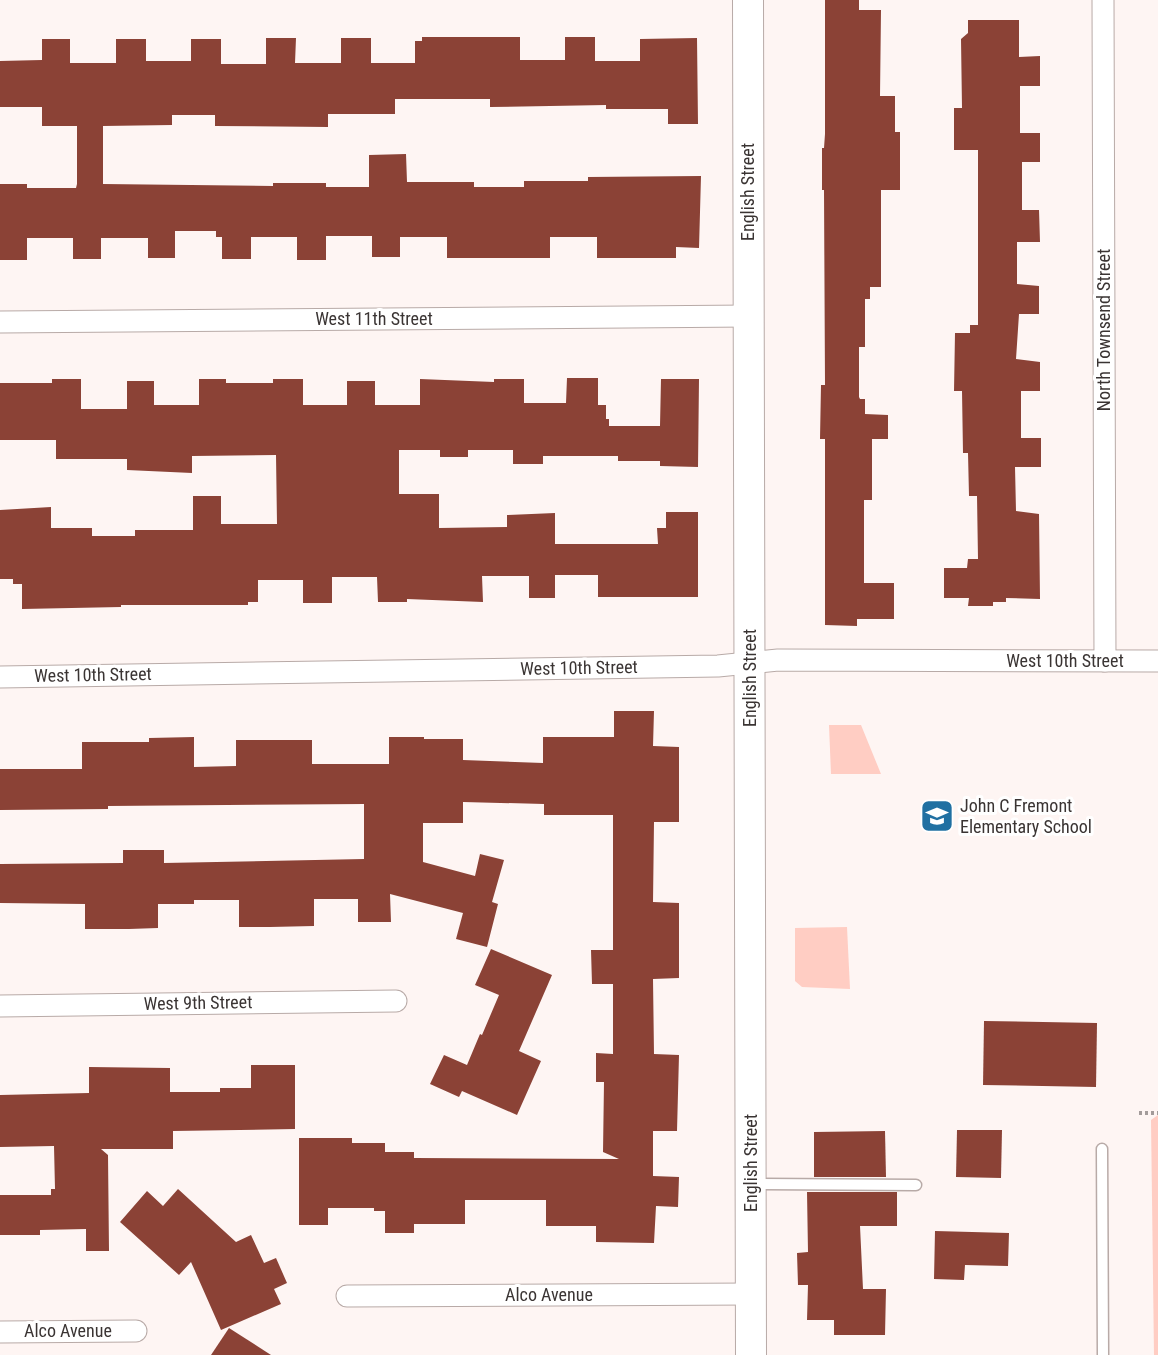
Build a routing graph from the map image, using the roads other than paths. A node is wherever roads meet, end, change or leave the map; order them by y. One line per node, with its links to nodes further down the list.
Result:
1 (748, 0): 3 (street, English Street)
2 (1103, 0): 5 (street, North Townsend Street)
3 (749, 316): 4 (street, West 11th Street); 7 (street, English Street)
4 (0, 322)
5 (1105, 661): 6 (street, West 10th Street); 7 (street, West 10th Street)
6 (1158, 661)
7 (750, 663): 8 (street, West 10th Street); 12 (street, English Street)
8 (0, 677)
9 (396, 1001): 10 (street, West 9th Street)
10 (0, 1006)
11 (1102, 1149): 19 (lane)
12 (751, 1184): 13 (lane); 14 (street, English Street)
13 (916, 1185)
14 (751, 1294): 15 (street, Alco Avenue); 18 (street, English Street)
15 (347, 1296)
16 (135, 1331): 17 (street, Alco Avenue)
17 (0, 1332)
18 (751, 1355)
19 (1103, 1355)

